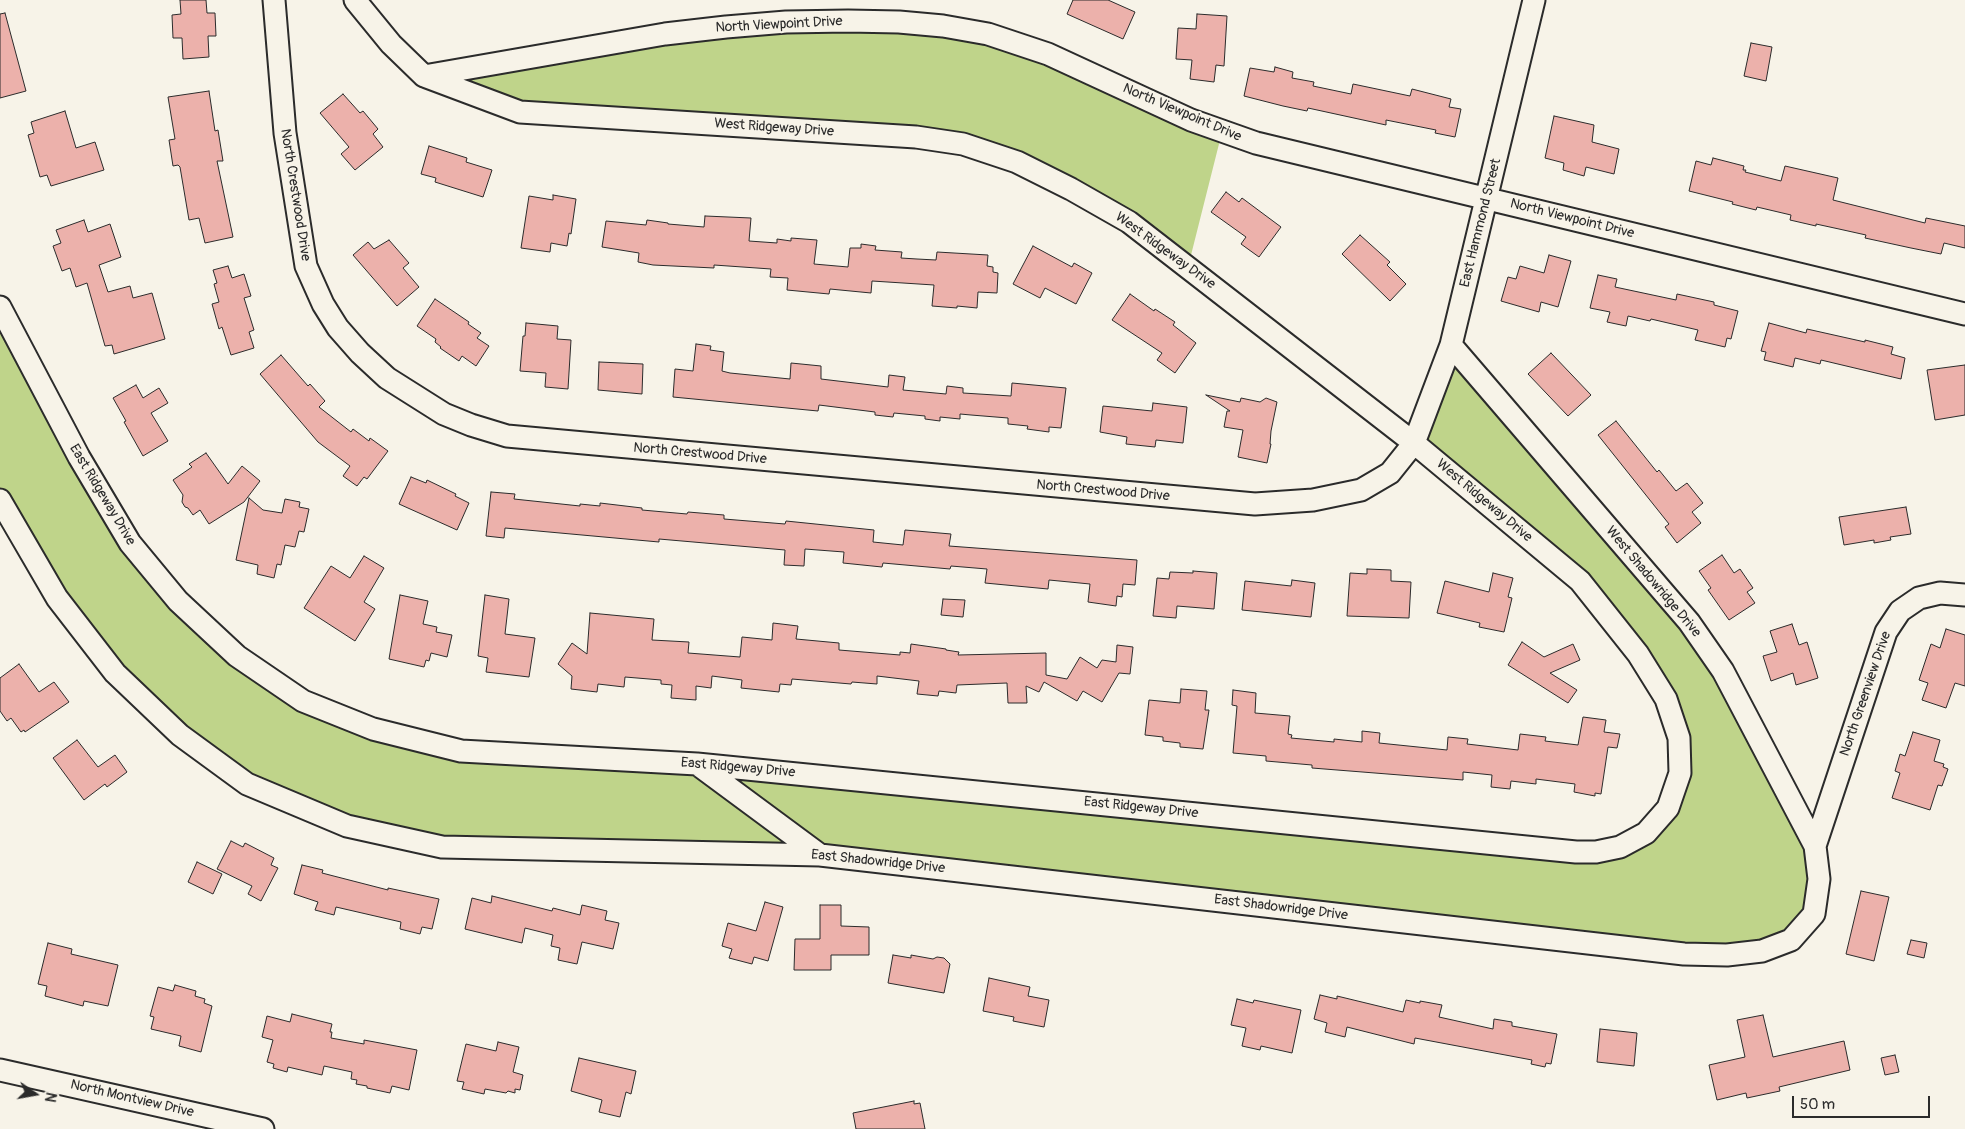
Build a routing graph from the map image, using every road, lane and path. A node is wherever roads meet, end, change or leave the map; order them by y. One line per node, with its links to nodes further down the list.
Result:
1 (274, 0): 9 (street, North Crestwood Drive)
2 (355, 0): 4 (street, West Ridgeway Drive)
3 (1534, 0): 5 (street, East Hammond Street)
4 (424, 76): 5 (street, North Viewpoint Drive); 9 (street, West Ridgeway Drive)
5 (1488, 198): 7 (street, North Viewpoint Drive); 8 (street, East Hammond Street)
6 (0, 307): 12 (street, East Ridgeway Drive)
7 (1965, 314)
8 (1451, 345): 9 (street, East Hammond Street); 14 (street, West Shadowridge Drive)
9 (1414, 442): 13 (street, West Ridgeway Drive)
10 (0, 500): 15 (street, East Shadowridge Drive)
11 (1965, 594): 14 (street, North Greenview Drive)
12 (697, 764): 13 (street, East Ridgeway Drive); 15 (street)
13 (1668, 808)
14 (1815, 846): 15 (street, East Shadowridge Drive)
15 (820, 855)
16 (0, 1070): 17 (street, North Montview Drive)
17 (263, 1129)

